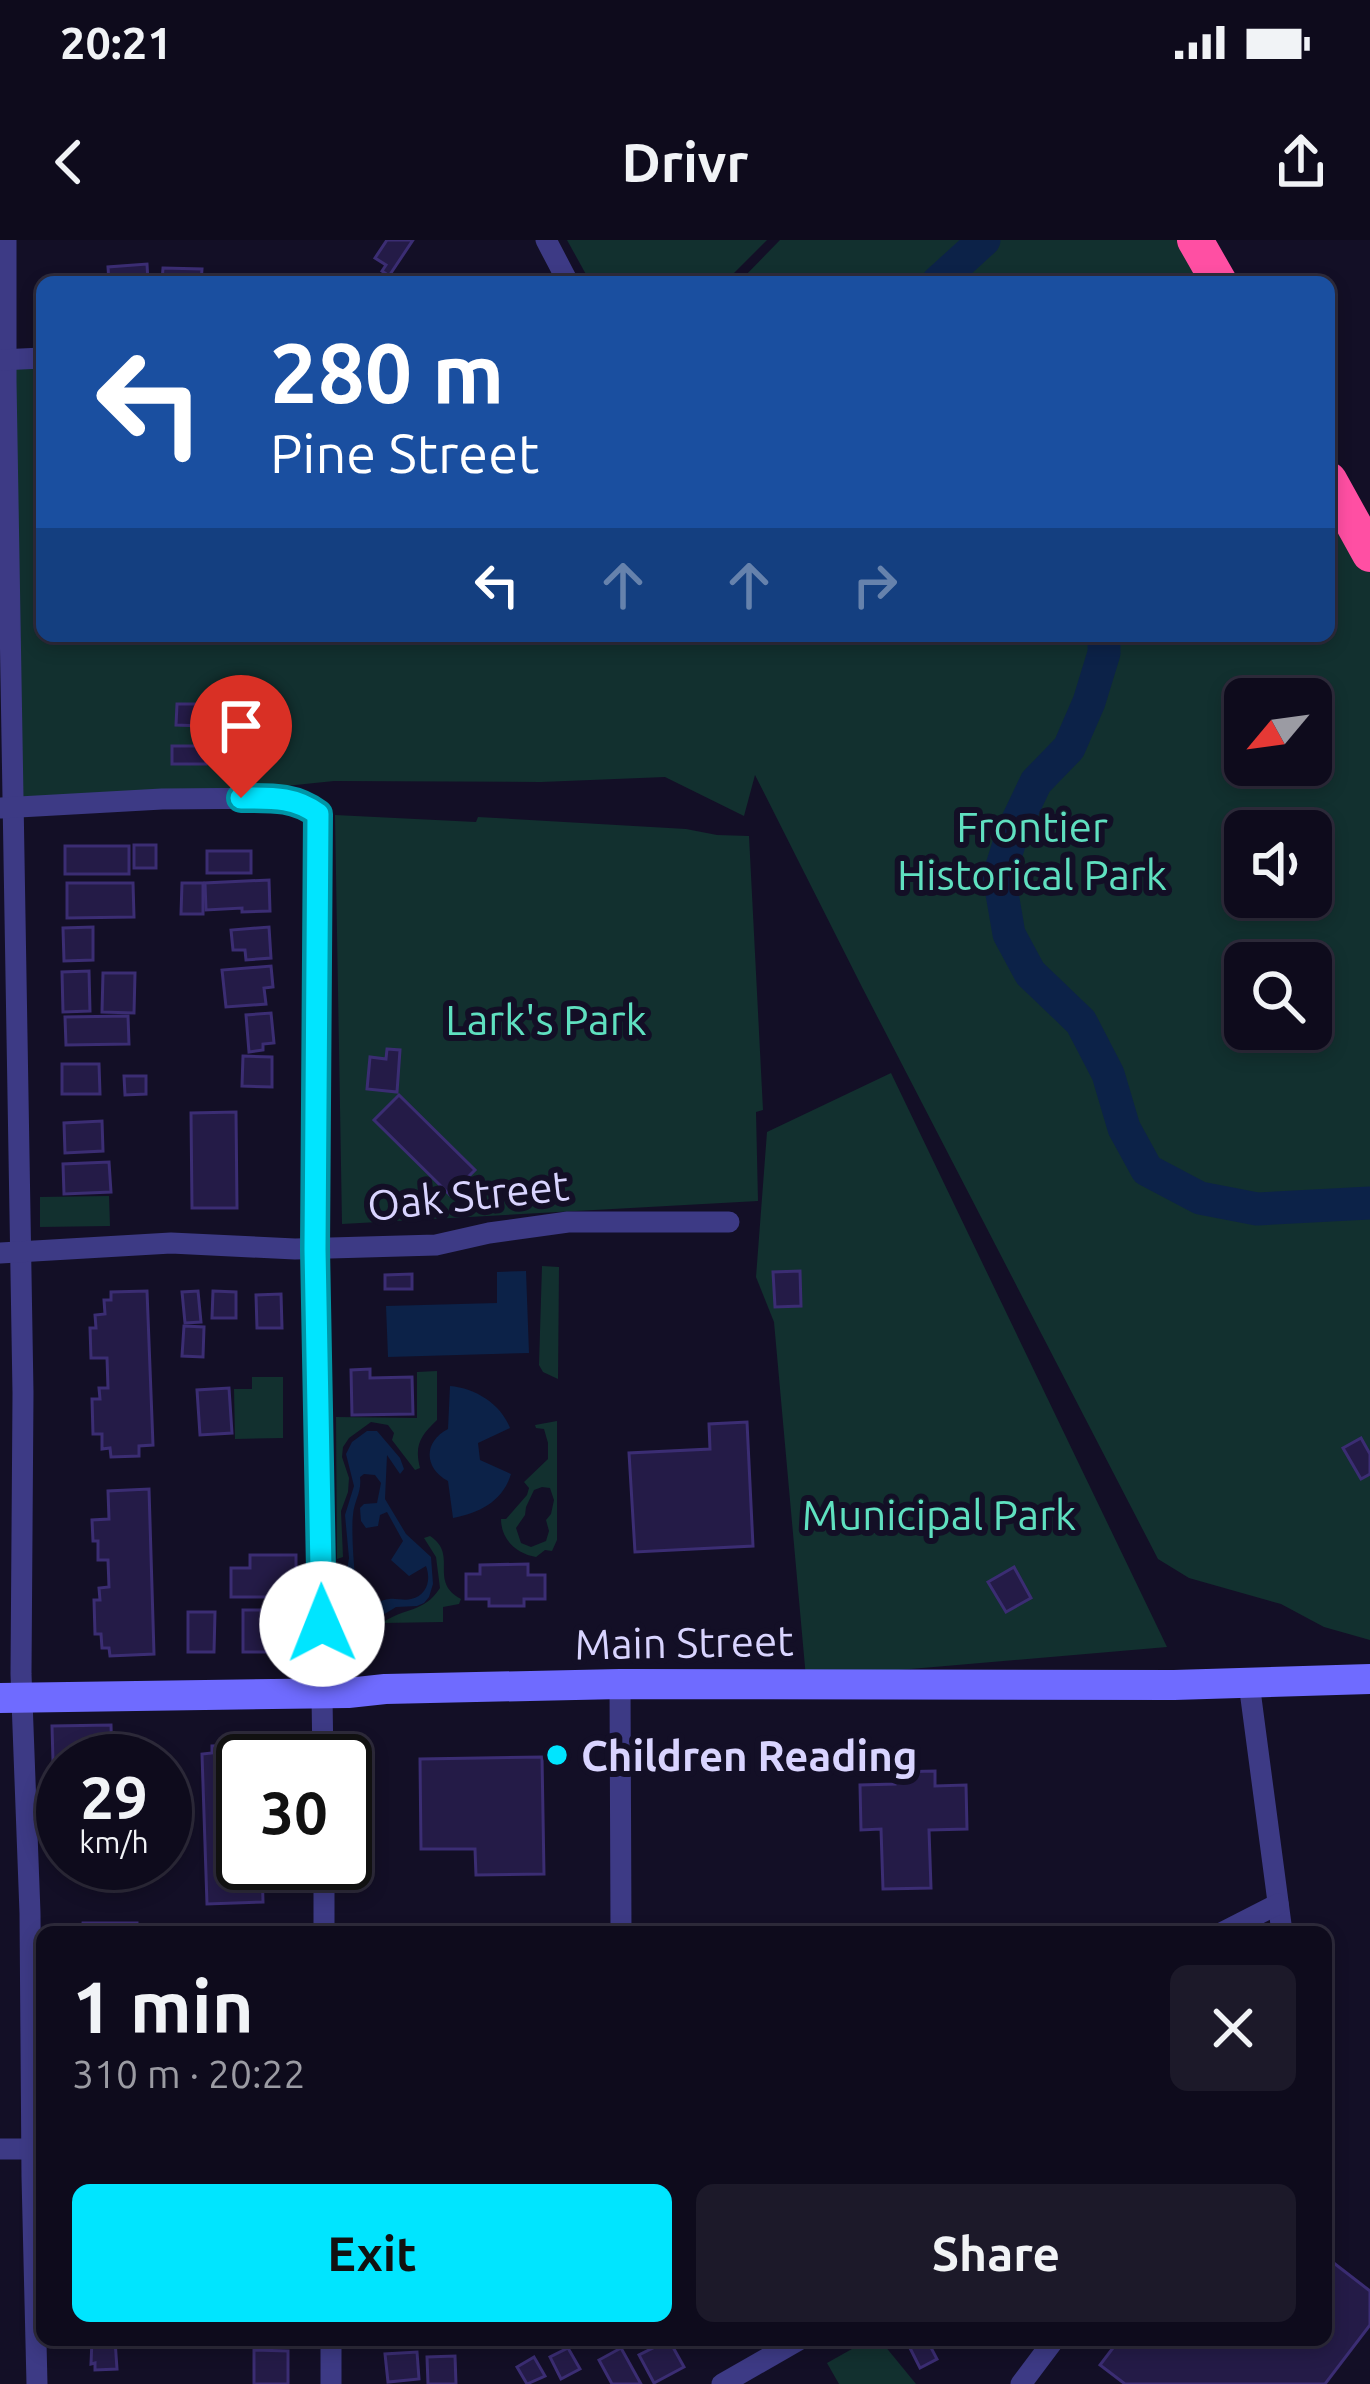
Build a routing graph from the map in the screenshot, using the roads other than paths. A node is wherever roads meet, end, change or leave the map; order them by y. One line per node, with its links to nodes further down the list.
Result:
1 (6, 240): 7 (street)
2 (546, 240): 4 (street)
3 (1196, 240): 5 (highway)
4 (565, 276)
5 (1216, 276)
6 (36, 358): 7 (street)
7 (3, 359): 10 (street)
8 (1335, 491): 9 (highway)
9 (1370, 554)
10 (7, 808): 12 (street); 13 (street)
11 (729, 1222): 12 (street, Oak Street)
12 (315, 1249): 13 (street, Oak Street); 17 (street)
13 (10, 1253): 18 (street)
14 (1370, 1679): 15 (street, Main Street)
15 (1249, 1683): 16 (street, Main Street); 21 (street)
16 (620, 1684): 17 (street, Main Street); 23 (street)
17 (322, 1693): 18 (street, Main Street); 19 (street)
18 (12, 1698): 26 (street)
19 (323, 1734)
20 (324, 1890): 22 (street)
21 (1277, 1904): 24 (street); 25 (street)
22 (324, 1926)
23 (621, 1926)
24 (1235, 1926)
25 (1281, 1926)
26 (36, 2115)
27 (0, 2149): 28 (street)
28 (36, 2149)
29 (37, 2346): 34 (street)
30 (331, 2346): 35 (street)
31 (792, 2346): 33 (street)
32 (1050, 2346): 37 (street)
33 (758, 2375): 36 (street)
34 (37, 2384)
35 (331, 2384)
36 (722, 2384)
37 (1021, 2384)

